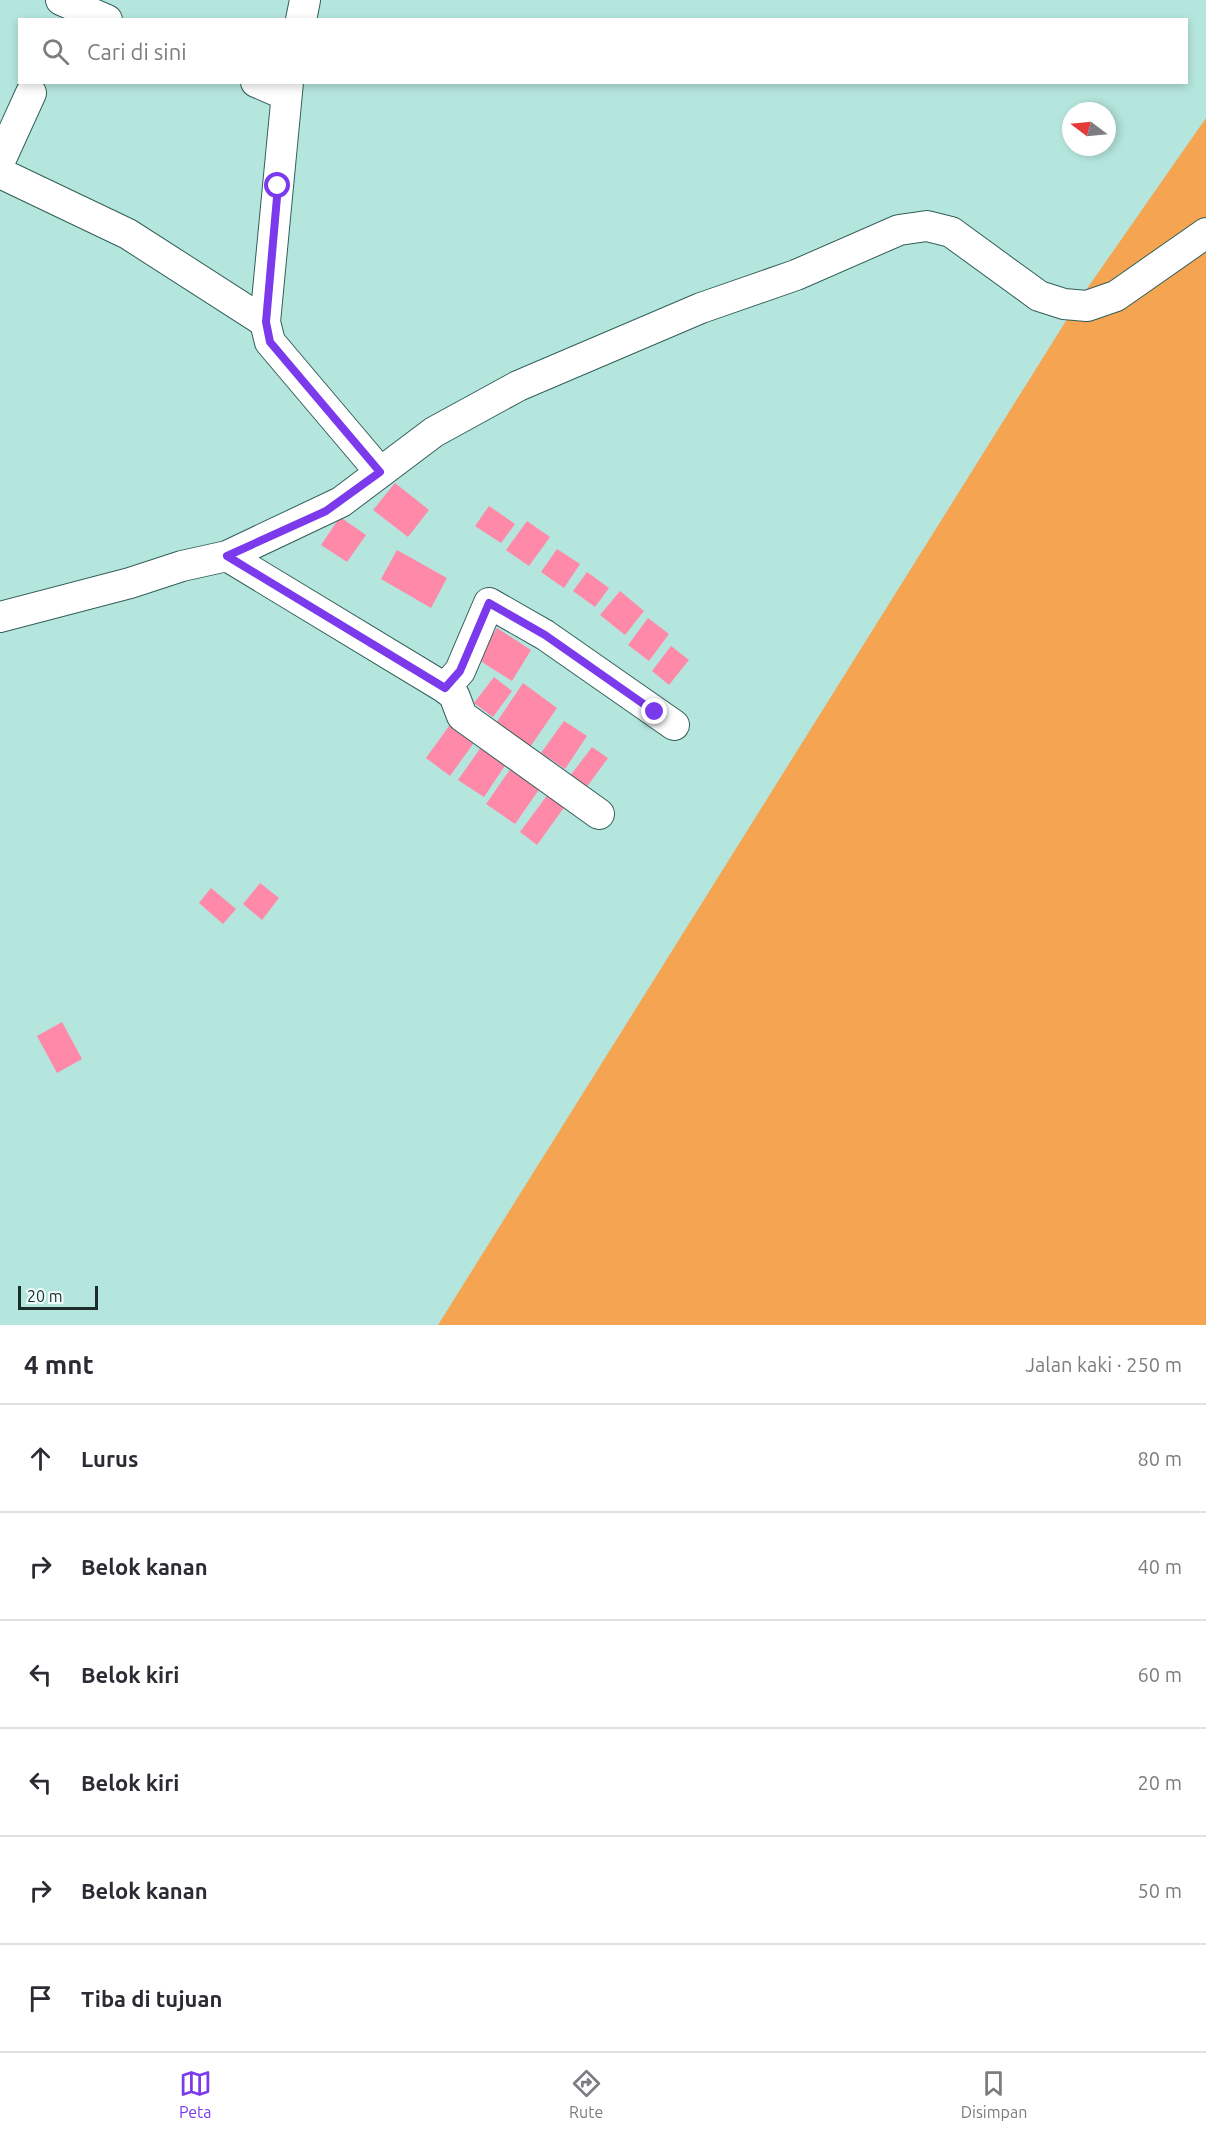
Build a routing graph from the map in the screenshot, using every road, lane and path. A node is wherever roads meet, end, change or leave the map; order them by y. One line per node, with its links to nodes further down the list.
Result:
1 (61, 0): 3 (street)
2 (305, 0): 4 (street)
3 (102, 18)
4 (301, 18)
5 (265, 84): 6 (street)
6 (287, 89): 11 (street)
7 (31, 93): 8 (street)
8 (0, 161)
9 (0, 174): 11 (street)
10 (1206, 233): 12 (street)
11 (266, 322): 12 (street)
12 (380, 472): 13 (street)
13 (227, 556): 14 (street); 15 (street)
14 (0, 617)
15 (445, 688): 16 (street); 17 (street)
16 (674, 725)
17 (598, 814)

